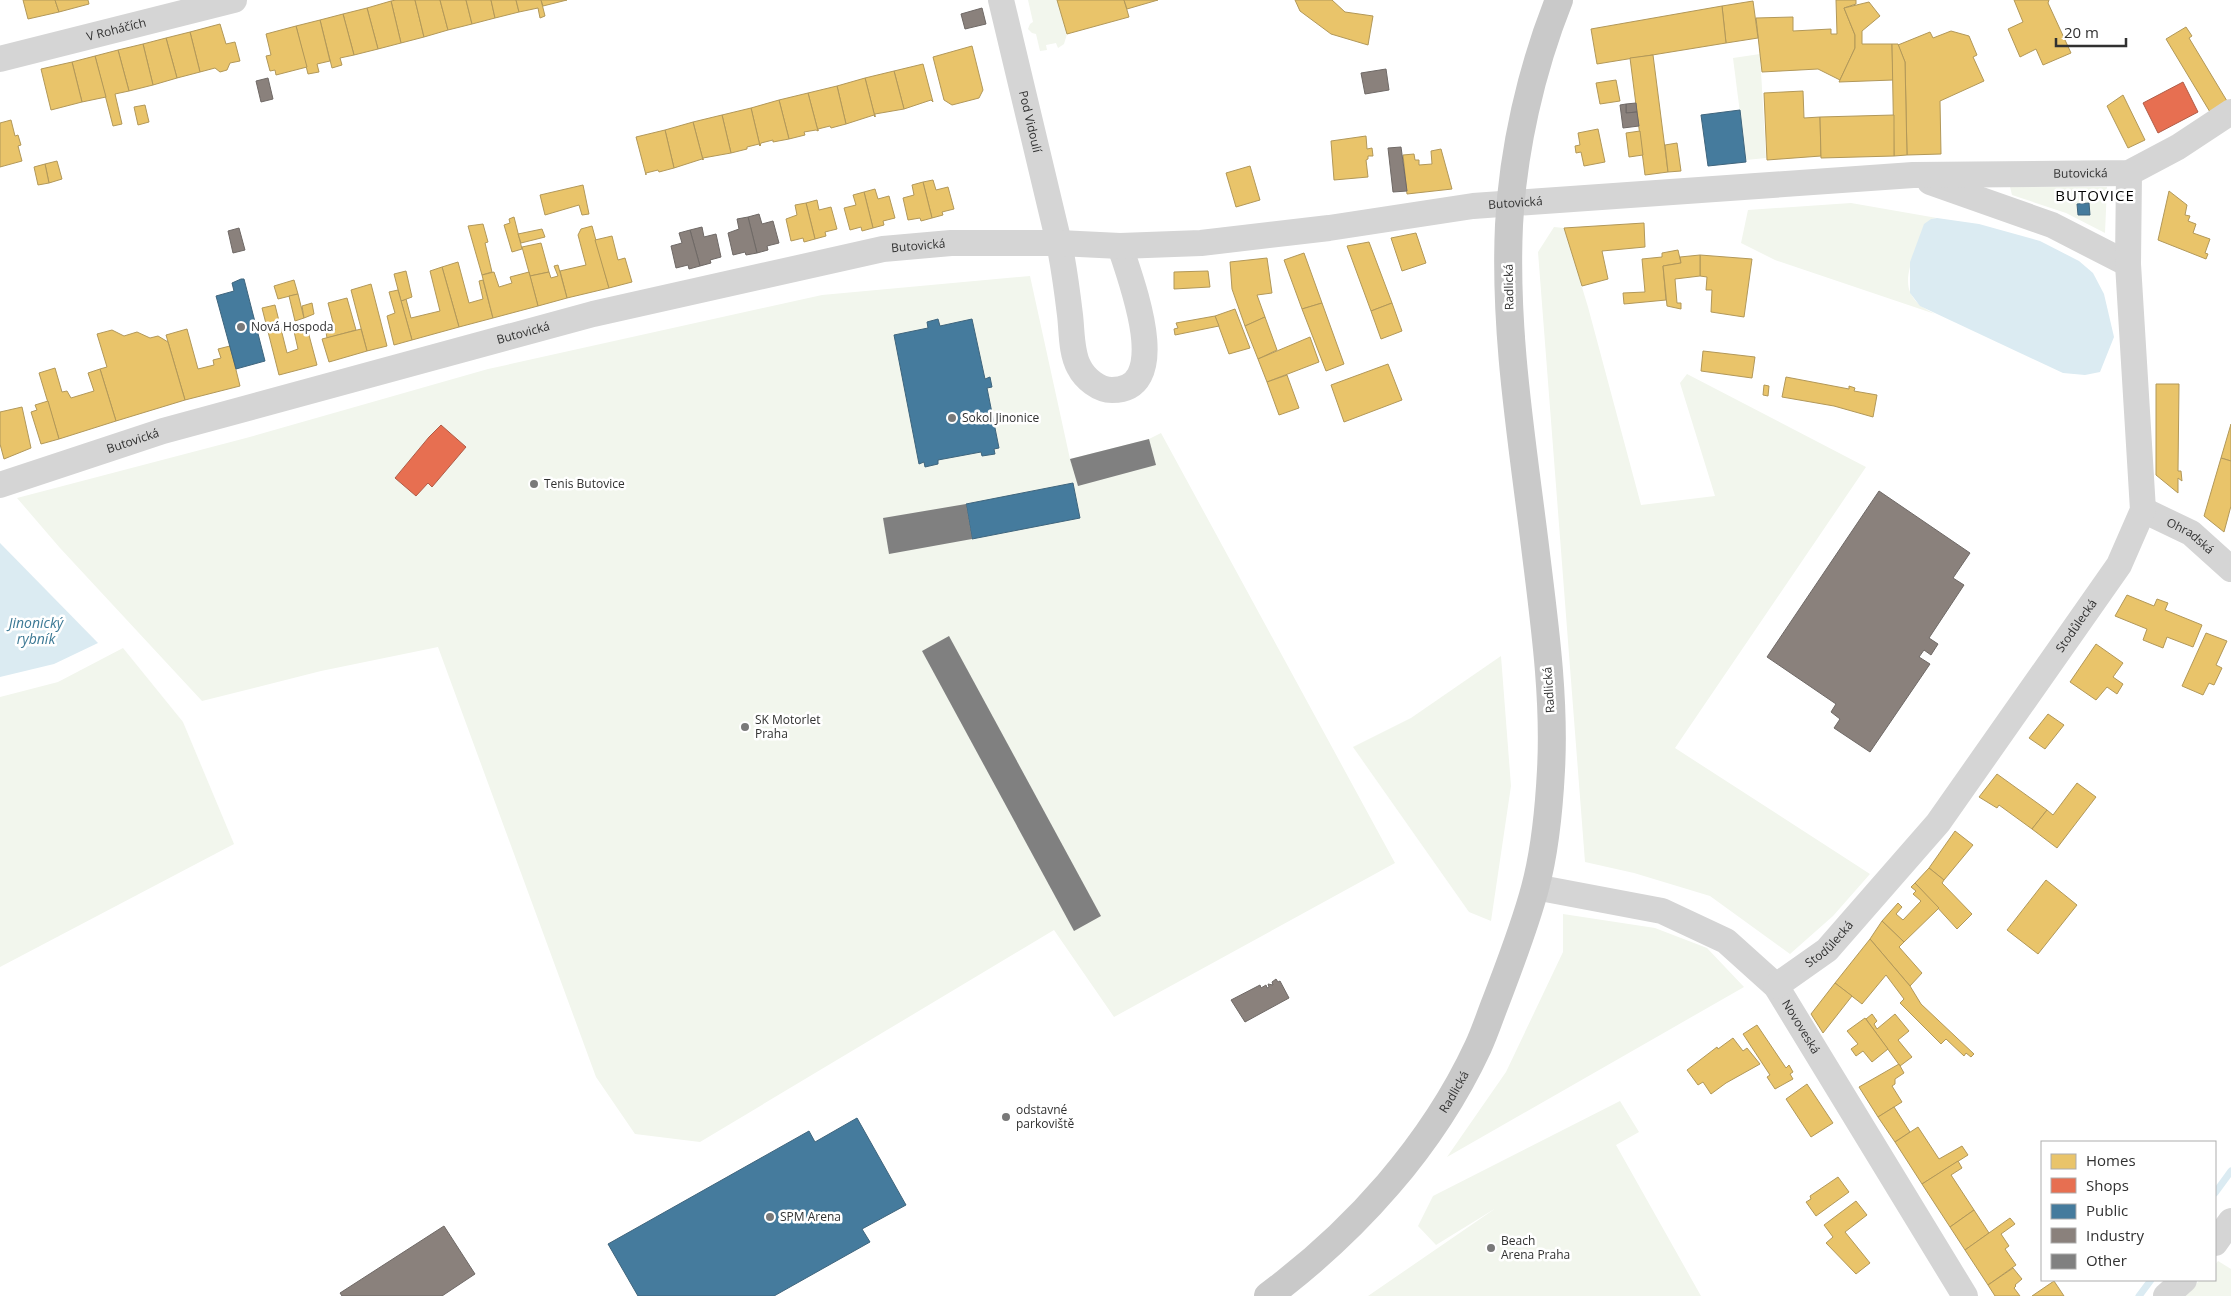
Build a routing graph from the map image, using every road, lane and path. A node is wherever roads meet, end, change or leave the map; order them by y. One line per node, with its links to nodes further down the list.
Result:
1 (234, 0): 4 (street, V Roháčích)
2 (1001, 0): 9 (street, Pod Vidoulí)
3 (1558, 0): 8 (main road, Radlická)
4 (0, 60)
5 (2231, 112): 6 (street, Butovická)
6 (2129, 173): 7 (street, Butovická); 11 (street, Stodůlecká)
7 (1913, 175): 8 (street, Butovická); 11 (street, Butovická)
8 (1511, 204): 10 (street, Butovická); 15 (main road, Radlická)
9 (1059, 243): 10 (street, Butovická); 10 (street); 12 (street, Butovická)
10 (1120, 246)
11 (2128, 264): 13 (street, Stodůlecká)
12 (0, 485)
13 (2143, 510): 14 (street, Ohradská); 16 (street, Stodůlecká)
14 (2231, 569)
15 (1535, 887): 16 (street, Novoveská); 21 (main road, Radlická)
16 (1776, 986): 20 (street, Novoveská)
17 (2231, 1221): 18 (street)
18 (2216, 1242)
19 (2183, 1281): 22 (street)
20 (1955, 1292)
21 (1268, 1296)
22 (2166, 1296)

